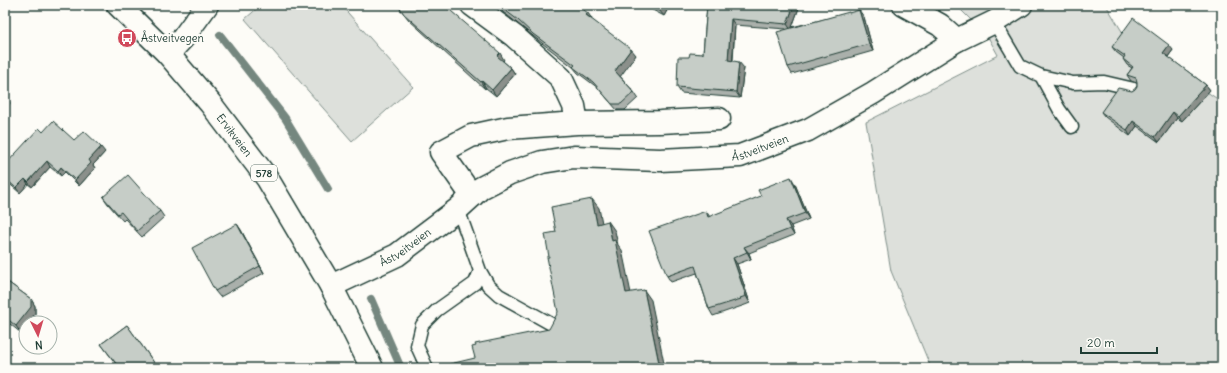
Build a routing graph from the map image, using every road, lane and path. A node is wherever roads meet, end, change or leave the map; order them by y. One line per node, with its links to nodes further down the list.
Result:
1 (118, 5): 8 (street, Ervikveien / 578)
2 (207, 5): 8 (street)
3 (472, 5): 12 (street)
4 (904, 5): 7 (street)
5 (1021, 5): 6 (street, Åstveitveien)
6 (994, 22): 7 (street, Åstveitveien); 9 (lane)
7 (957, 40): 14 (street, Åstveitveien)
8 (168, 54): 16 (street, Ervikveien / 578)
9 (1041, 76): 10 (lane); 13 (lane)
10 (1134, 89)
11 (719, 119): 12 (street)
12 (577, 123): 14 (street)
13 (1072, 128)
14 (465, 202): 15 (lane); 16 (street, Åstveitveien)
15 (480, 271): 17 (lane); 19 (lane)
16 (341, 281): 18 (street, Ervikveien / 578)
17 (553, 325)
18 (372, 368)
19 (427, 368)

